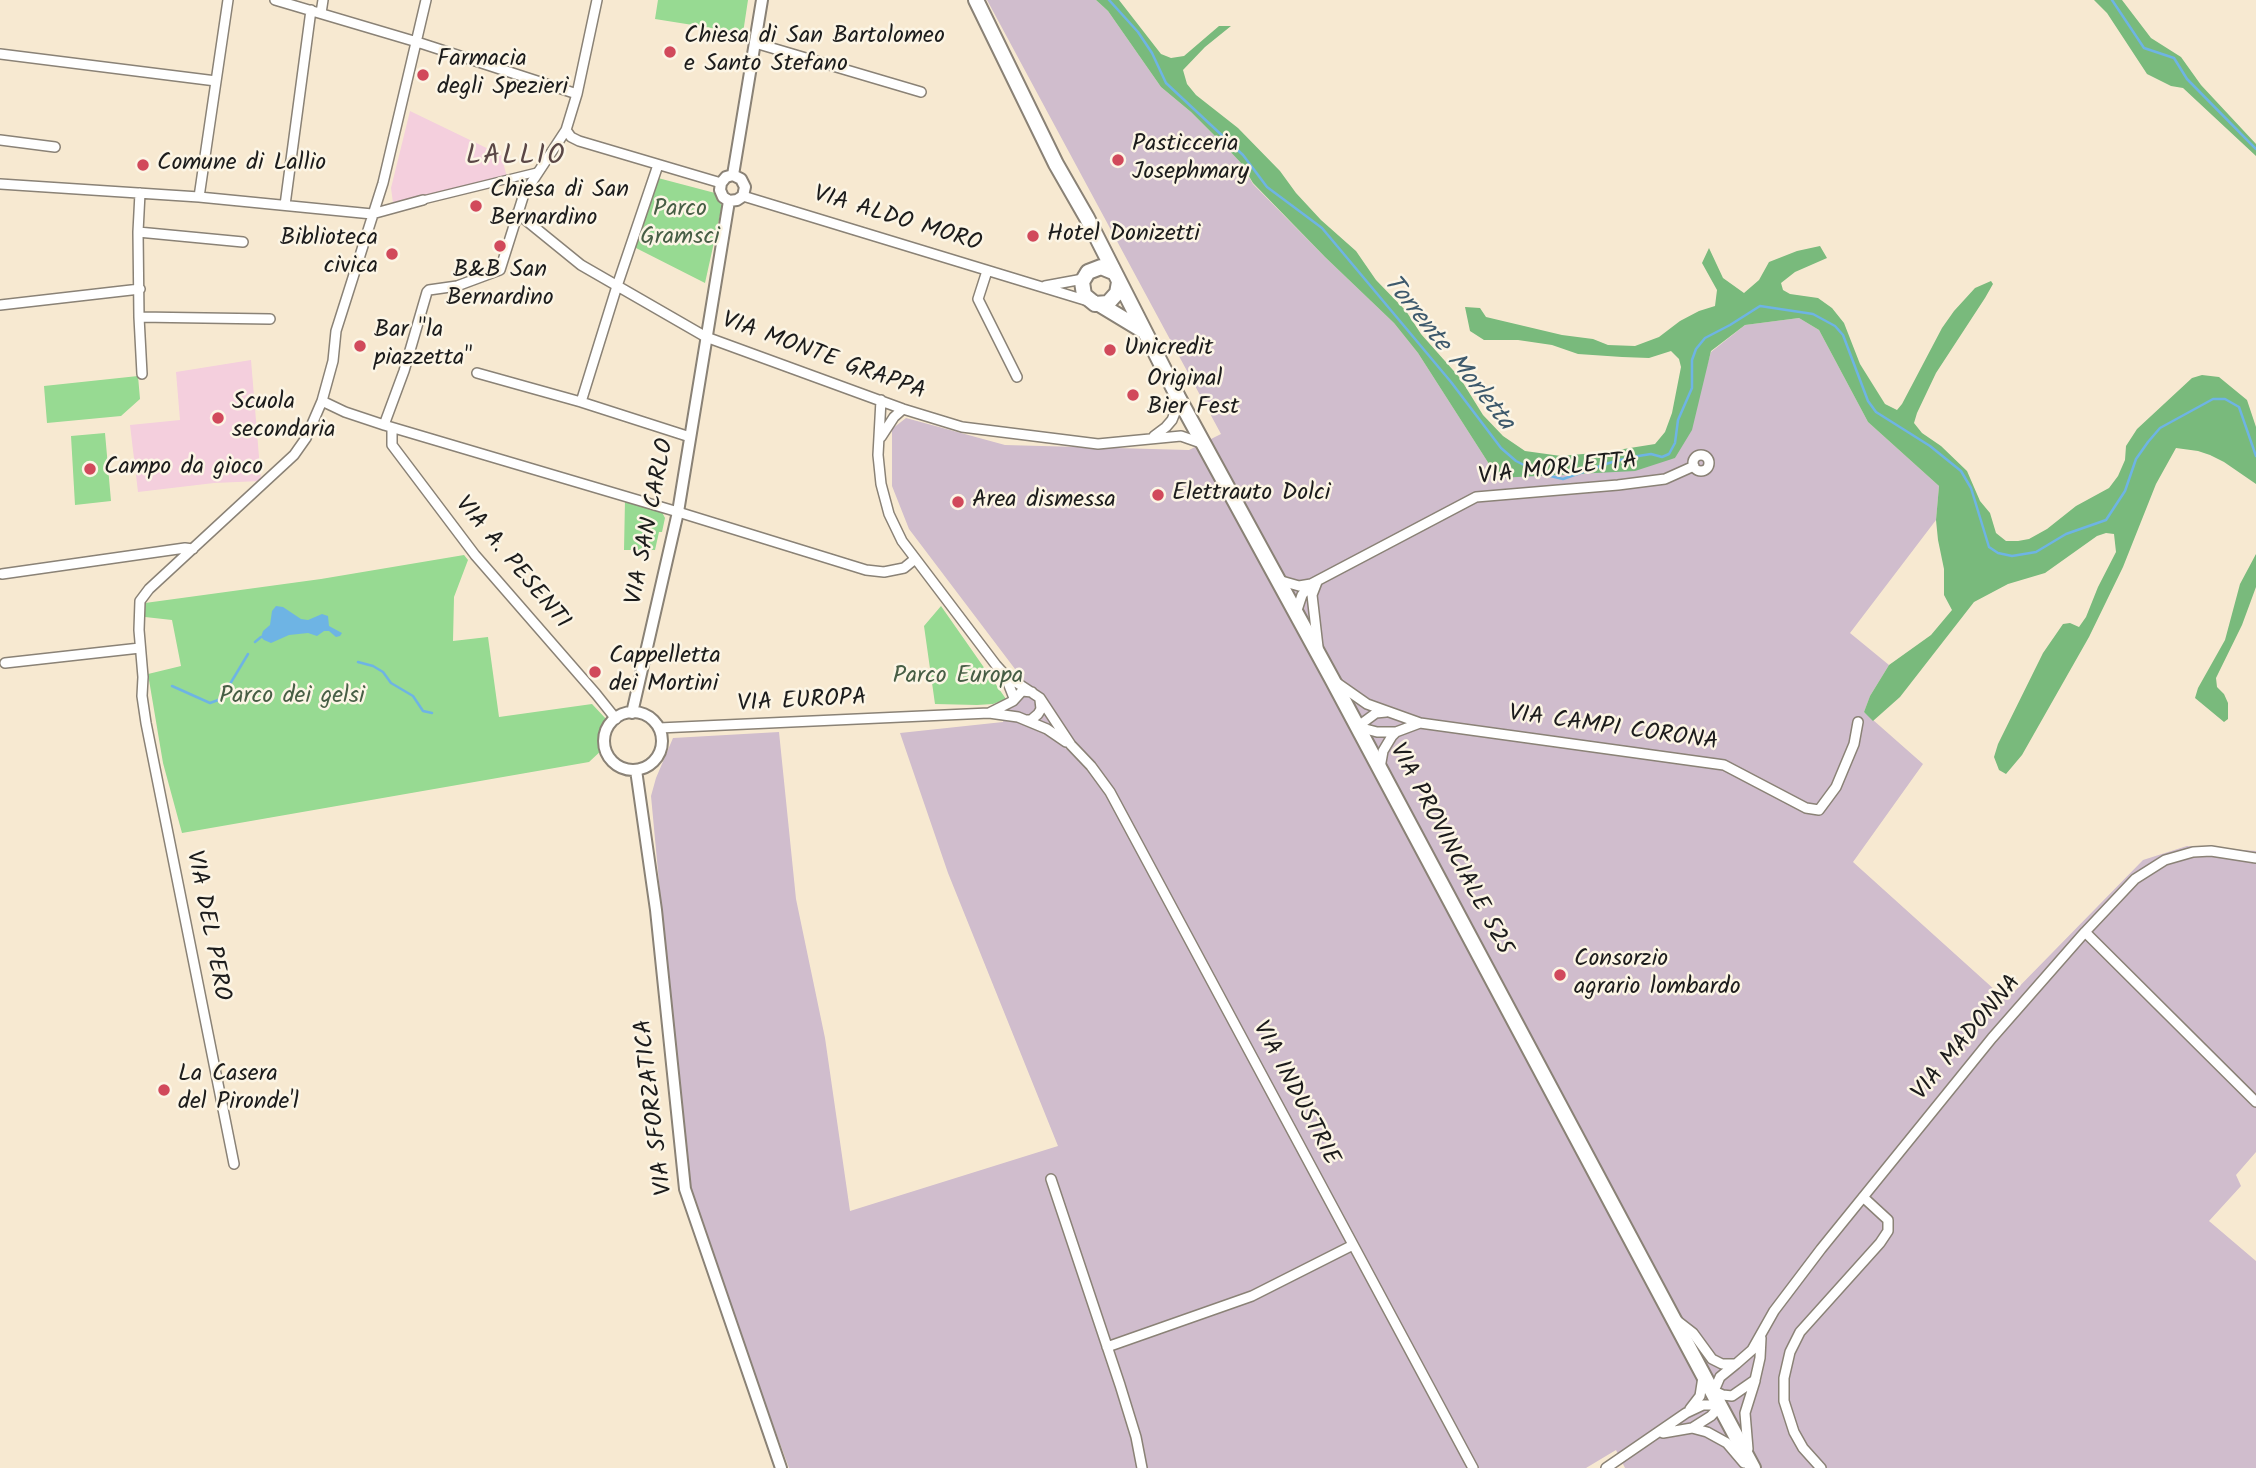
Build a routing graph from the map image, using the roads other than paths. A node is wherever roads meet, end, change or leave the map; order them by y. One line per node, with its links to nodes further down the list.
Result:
1 (228, 0): 12 (street)
2 (275, 0): 8 (street)
3 (323, 0): 8 (street)
4 (426, 0): 9 (street, VIA DEL PERO)
5 (597, 0): 14 (street)
6 (762, 0): 10 (street)
7 (976, 0): 32 (main road, VIA PROVINCIALE 525)
8 (316, 11): 9 (street); 28 (street)
9 (417, 42): 14 (street); 29 (street, VIA DEL PERO)
10 (755, 43): 13 (street); 20 (street)
11 (0, 54): 12 (street)
12 (216, 81): 25 (street)
13 (921, 92)
14 (577, 94): 15 (street)
15 (566, 130): 18 (street); 19 (street)
16 (0, 140): 17 (street)
17 (54, 146)
18 (658, 165): 21 (street); 37 (street)
19 (537, 172): 26 (street); 30 (street)
20 (733, 175): 21 (street); 24 (street)
21 (720, 183): 27 (street)
22 (0, 184): 23 (street)
23 (140, 193): 25 (street); 31 (street)
24 (743, 195): 27 (street); 34 (street, VIA ALDO MORO)
25 (200, 197): 28 (street)
26 (423, 200): 29 (street)
27 (729, 201): 45 (street, VIA SAN CARLO)
28 (285, 205): 29 (street)
29 (372, 214): 51 (street, VIA DEL PERO)
30 (517, 214): 37 (street, VIA MONTE GRAPPA); 54 (street)
31 (138, 232): 33 (street); 39 (street)
32 (1095, 234): 35 (main road); 36 (main road, VIA PROVINCIALE 525)
33 (243, 242)
34 (987, 271): 38 (street, VIA ALDO MORO); 48 (street)
35 (1087, 275): 36 (main road); 38 (street, VIA ALDO MORO); 40 (main road)
36 (1116, 277): 40 (main road); 44 (main road, VIA PROVINCIALE 525)
37 (617, 286): 45 (street, VIA MONTE GRAPPA); 52 (street)
38 (1040, 287): 40 (street, VIA ALDO MORO)
39 (140, 289): 41 (street); 42 (street)
40 (1096, 304): 44 (main road)
41 (0, 305)
42 (139, 317): 43 (street); 47 (street)
43 (270, 319)
44 (1143, 331): 49 (main road, VIA PROVINCIALE 525)
45 (706, 337): 50 (street, VIA MONTE GRAPPA); 55 (street, VIA SAN CARLO)
46 (477, 373): 52 (street)
47 (142, 374)
48 (1017, 377)
49 (1178, 397): 57 (street); 58 (main road, VIA PROVINCIALE 525)
50 (881, 400): 53 (street, VIA MONTE GRAPPA); 56 (street, VIA INDUSTRIE)
51 (322, 401): 54 (street); 61 (street, VIA DEL PERO)
52 (581, 402): 55 (street)
53 (903, 409): 56 (street); 57 (street, VIA MONTE GRAPPA)
54 (388, 426): 60 (street); 77 (street, VIA A. PESENTI)
55 (690, 437): 60 (street, VIA SAN CARLO)
56 (880, 438): 62 (street, VIA INDUSTRIE)
57 (1150, 438): 58 (street)
58 (1204, 444): 64 (main road, VIA PROVINCIALE 525)
59 (1694, 466): 65 (street, VIA MORLETTA)
60 (678, 512): 62 (street); 75 (street, VIA SAN CARLO)
61 (193, 549): 63 (street); 67 (street, VIA DEL PERO)
62 (915, 559): 70 (street, VIA INDUSTRIE)
63 (2, 574)
64 (1277, 579): 65 (street); 66 (main road, VIA PROVINCIALE 525)
65 (1314, 582): 66 (street); 68 (street)
66 (1296, 614): 68 (main road, VIA PROVINCIALE 525)
67 (140, 648): 69 (street); 90 (street, VIA DEL PERO)
68 (1320, 659): 71 (main road, VIA PROVINCIALE 525)
69 (5, 663)
70 (1005, 675): 72 (street, VIA INDUSTRIE); 73 (street, VIA INDUSTRIE)
71 (1332, 679): 74 (street, VIA CAMPI CORONA); 81 (main road, VIA PROVINCIALE 525)
72 (1037, 696): 73 (street); 78 (street); 84 (street, VIA INDUSTRIE)
73 (1014, 700): 76 (street, VIA EUROPA); 78 (street, VIA INDUSTRIE)
74 (1388, 712): 80 (street, VIA CAMPI CORONA); 81 (street)
75 (632, 713): 77 (street); 82 (street)
76 (989, 713): 78 (street, VIA EUROPA); 82 (street, VIA EUROPA)
77 (616, 719): 85 (street)
78 (1022, 719): 84 (street, VIA INDUSTRIE)
79 (1858, 722): 80 (street, VIA CAMPI CORONA)
80 (1420, 723): 83 (street, VIA CAMPI CORONA)
81 (1357, 727): 83 (street, VIA CAMPI CORONA); 86 (main road, VIA PROVINCIALE 525)
82 (659, 728): 85 (street)
83 (1396, 732): 86 (street)
84 (1071, 746): 93 (street, VIA INDUSTRIE)
85 (636, 770): 106 (street, VIA SFORZATICA)
86 (1380, 770): 94 (main road, VIA PROVINCIALE 525)
87 (2256, 858): 88 (street, VIA MADONNA)
88 (2085, 932): 89 (street); 92 (street, VIA MADONNA)
89 (2256, 1102)
90 (234, 1164)
91 (1051, 1179): 96 (street)
92 (1863, 1197): 95 (street, VIA MADONNA); 110 (street)
93 (1353, 1245): 96 (street); 108 (street, VIA INDUSTRIE)
94 (1675, 1318): 97 (street); 98 (main road, VIA PROVINCIALE 525)
95 (1761, 1333): 97 (street, VIA MADONNA); 99 (street, VIA MADONNA)
96 (1107, 1347): 107 (street)
97 (1736, 1364): 100 (street, VIA MADONNA)
98 (1703, 1371): 100 (main road, VIA PROVINCIALE 525); 102 (street)
99 (1755, 1380): 100 (street); 105 (street, VIA MADONNA)
100 (1714, 1391): 101 (main road, VIA PROVINCIALE 525)
101 (1721, 1405): 102 (street); 103 (street); 105 (main road, VIA PROVINCIALE 525)
102 (1686, 1413): 104 (street)
103 (1692, 1428): 104 (street); 105 (street)
104 (1657, 1434): 109 (street)
105 (1750, 1467)
106 (780, 1468)
107 (1142, 1468)
108 (1473, 1468)
109 (1606, 1468)
110 (1821, 1468)

